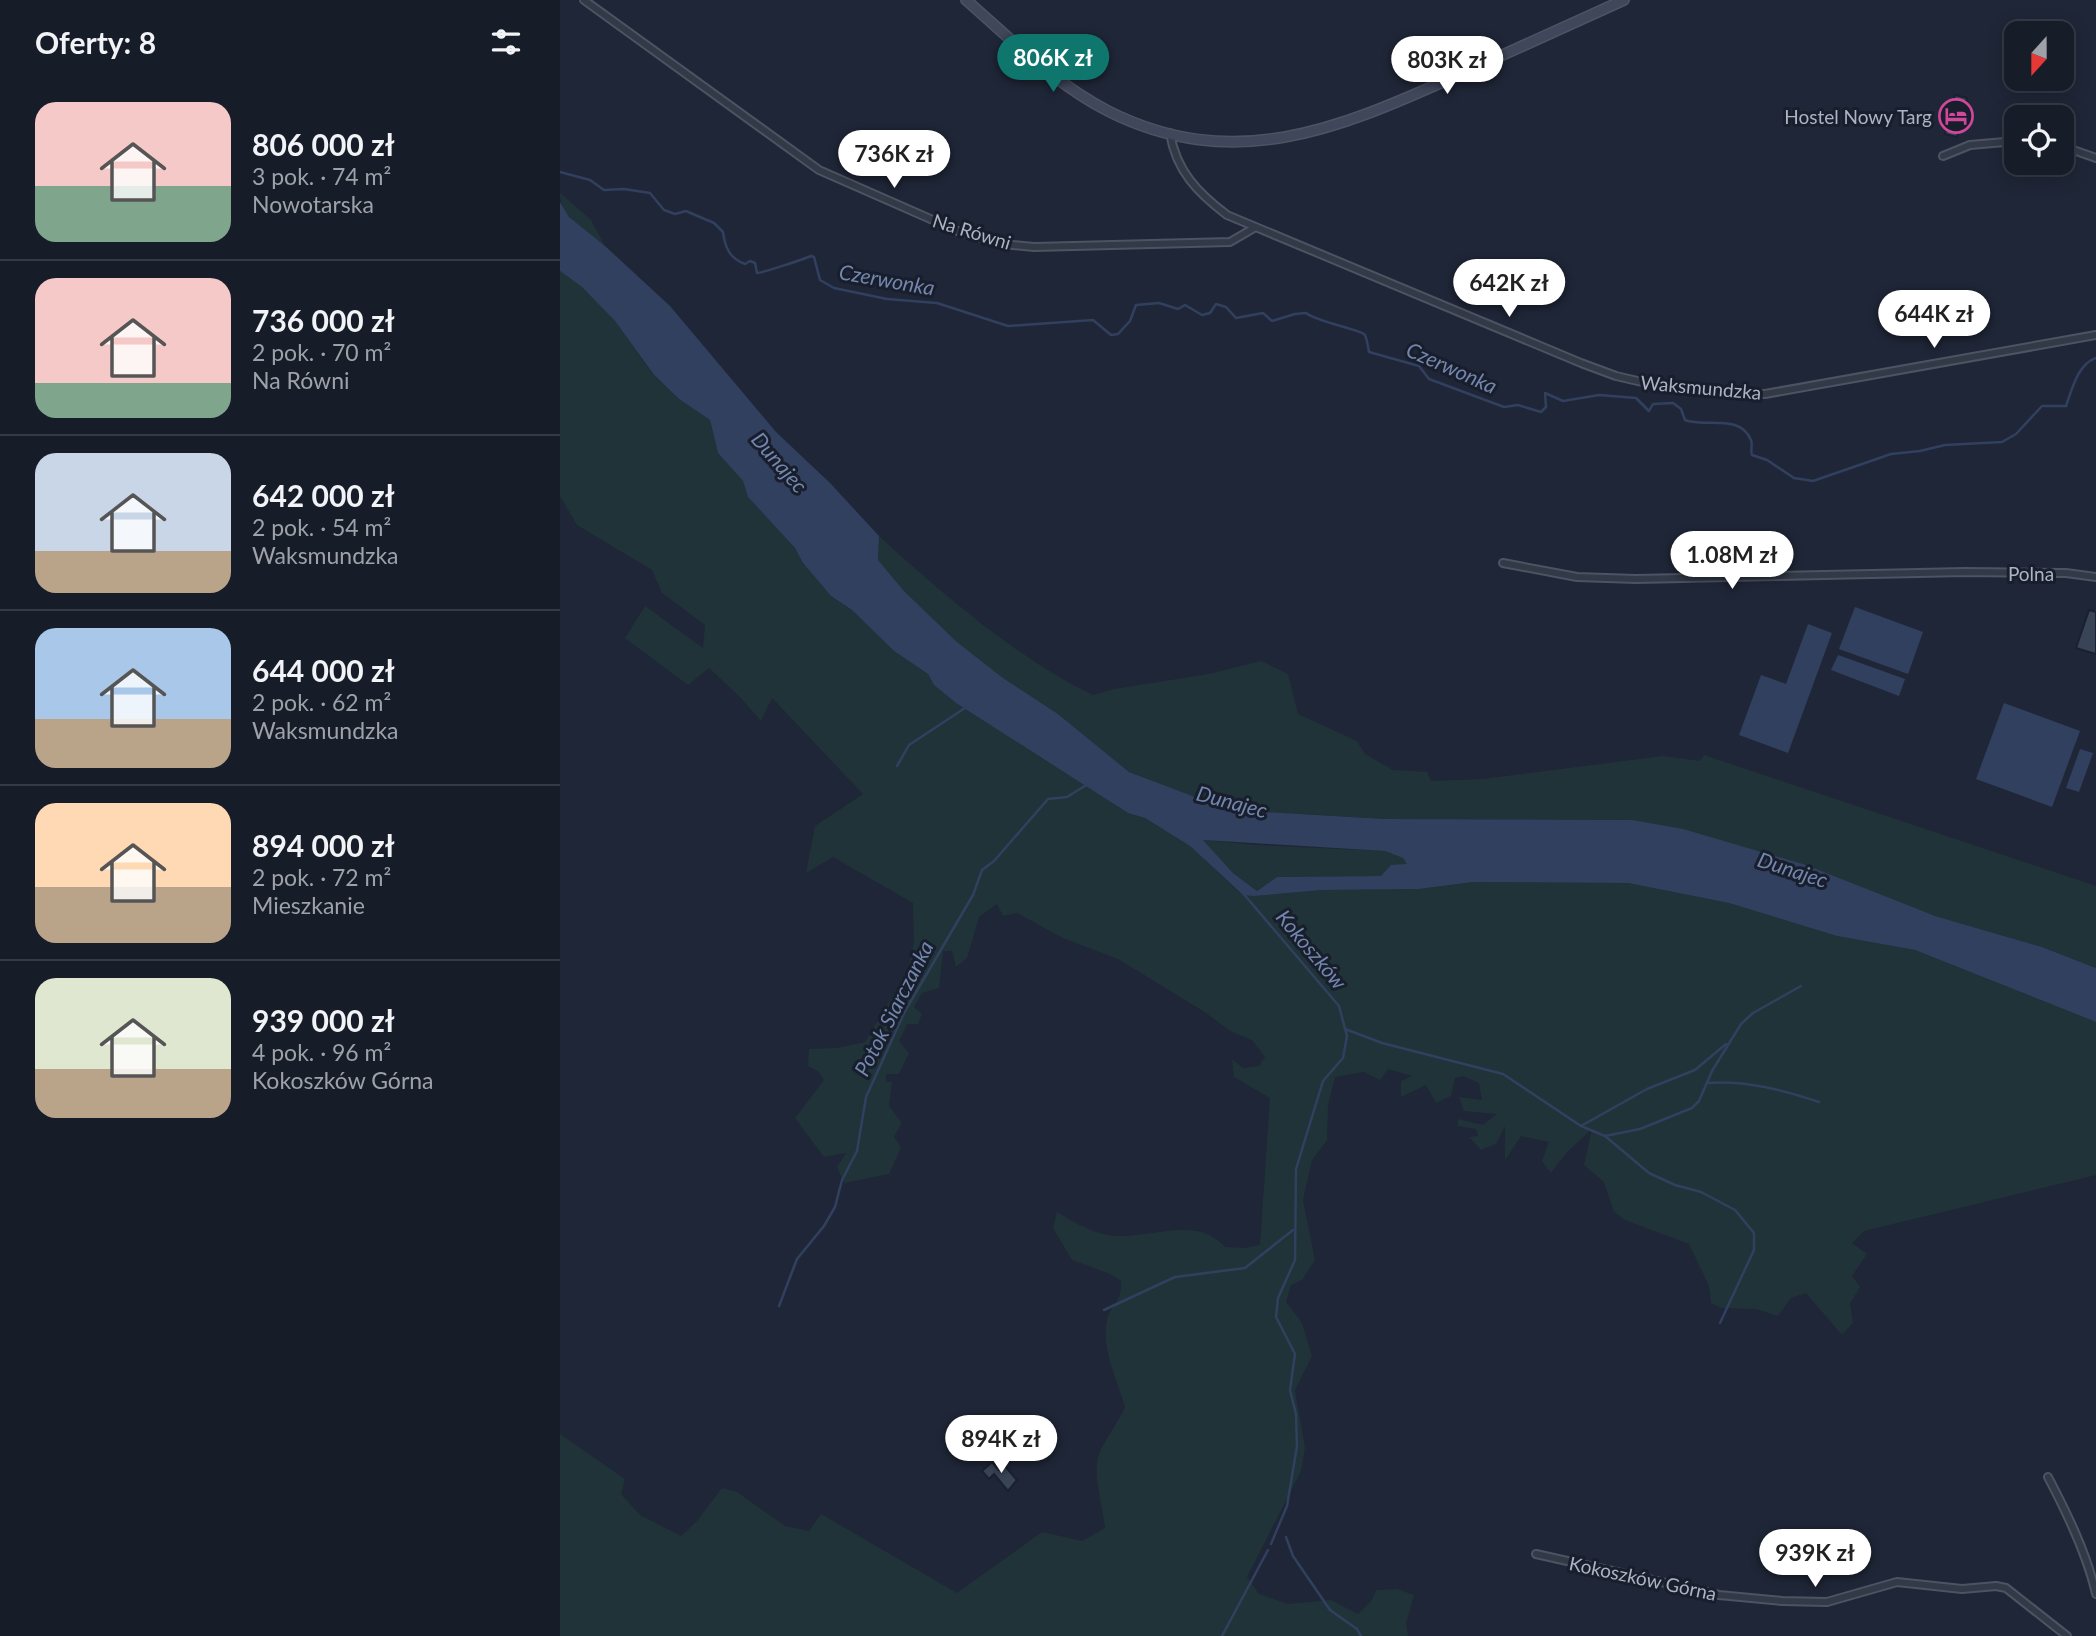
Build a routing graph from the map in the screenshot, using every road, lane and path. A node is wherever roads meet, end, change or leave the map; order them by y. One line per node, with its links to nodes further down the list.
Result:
1 (584, 0): 9 (street, Na Równi)
2 (966, 0): 4 (street)
3 (1624, 0): 4 (street)
4 (1170, 133): 9 (street, Waksmundzka)
5 (2004, 142): 7 (street)
6 (2074, 150): 8 (street)
7 (1943, 156)
8 (2096, 158)
9 (1254, 228): 10 (street, Waksmundzka)
10 (2096, 335)
11 (1503, 562): 12 (street, Polna)
12 (2096, 577)
13 (2048, 1477): 15 (street)
14 (1536, 1554): 16 (street, Kokoszków Górna)
15 (2096, 1594)
16 (2067, 1636)

